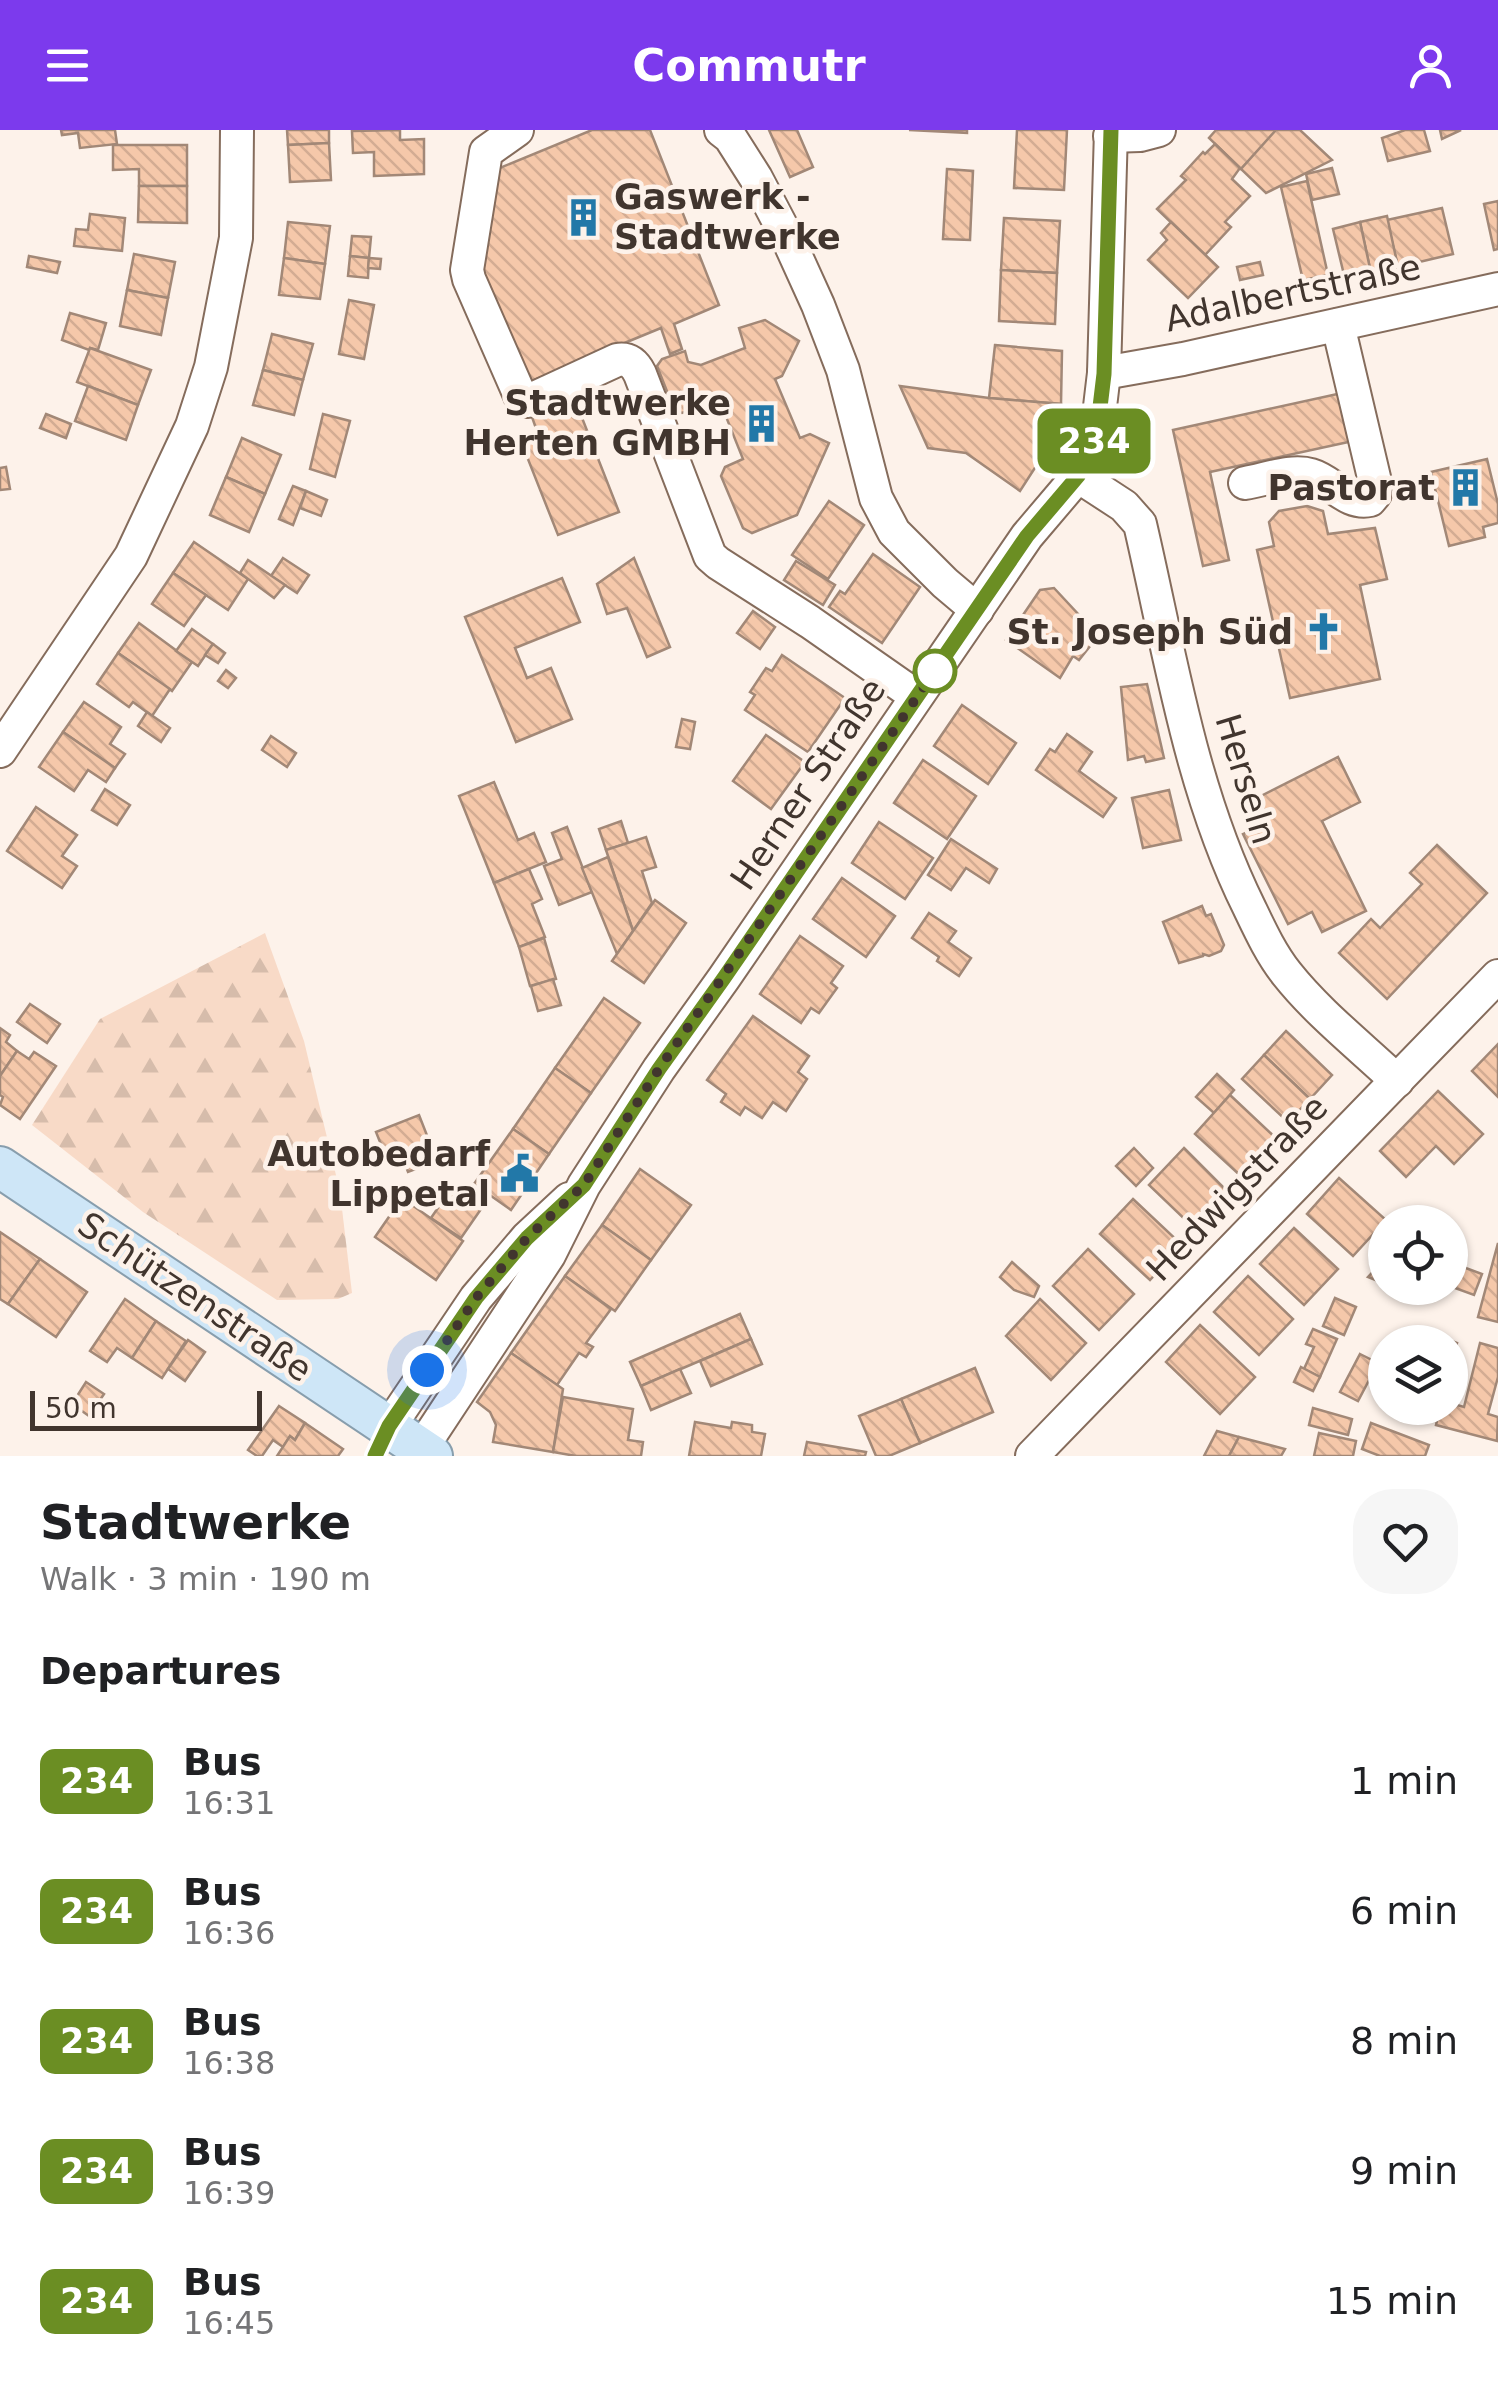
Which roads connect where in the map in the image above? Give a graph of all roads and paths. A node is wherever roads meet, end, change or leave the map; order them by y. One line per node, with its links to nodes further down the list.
1 (236, 130): 13 (street)
2 (516, 130): 12 (street)
3 (722, 130): 11 (street)
4 (1160, 130): 5 (street)
5 (1110, 133): 8 (street, Herner Straße)
6 (1498, 289): 7 (street, Adalbertstraße)
7 (1338, 325): 8 (street, Adalbertstraße); 10 (street)
8 (1104, 374): 9 (street, Herner Straße)
9 (1078, 476): 11 (street, Herner Straße); 15 (street, Herseln)
10 (1245, 484)
11 (977, 610): 12 (street, Herner Straße)
12 (916, 696): 17 (street, Herner Straße)
13 (0, 751)
14 (1498, 976): 15 (street, Hedwigstraße)
15 (1396, 1081): 18 (street, Hedwigstraße)
16 (0, 1167): 17 (main road, Schützenstraße)
17 (407, 1449)
18 (1032, 1456)

